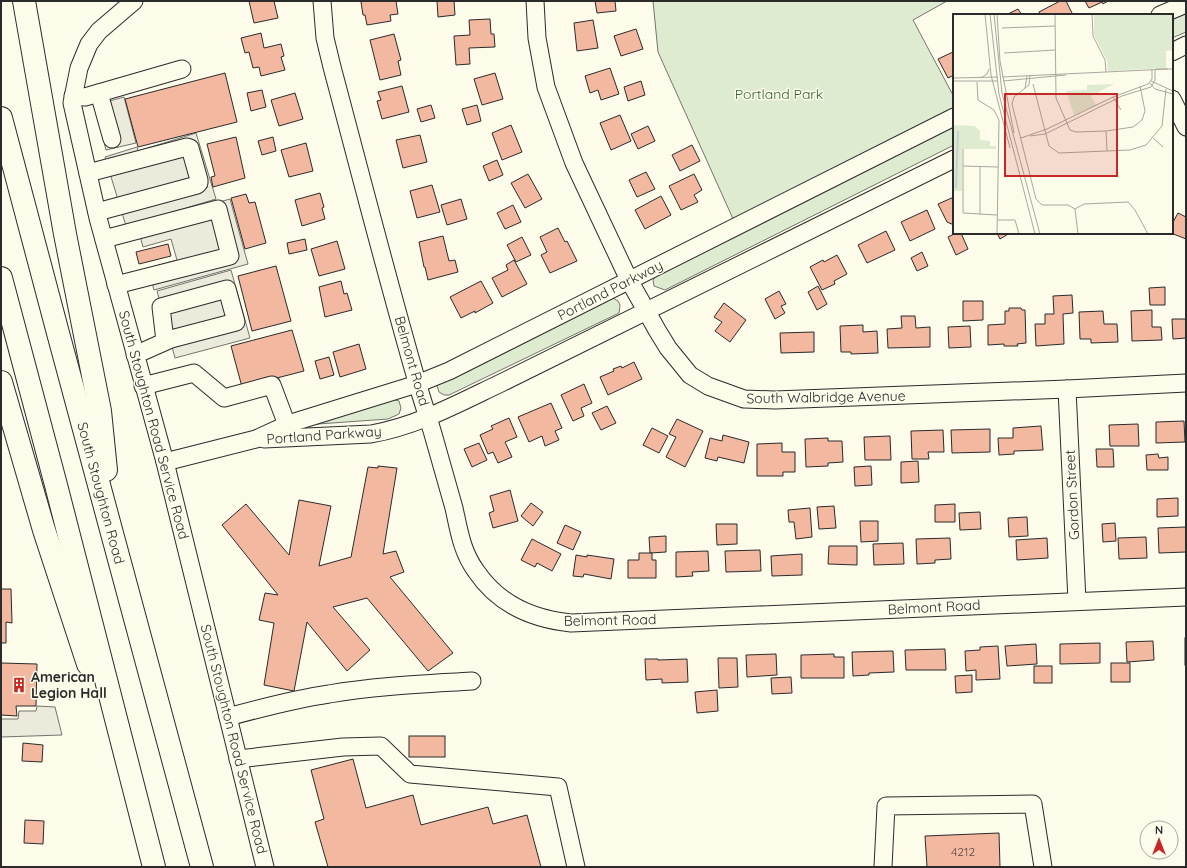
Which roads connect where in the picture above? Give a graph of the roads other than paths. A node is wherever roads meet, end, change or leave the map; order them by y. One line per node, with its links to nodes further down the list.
1 (24, 1): 36 (main road)
2 (134, 1): 11 (street, South Stoughton Road Service Road)
3 (322, 1): 29 (street, Belmont Road)
4 (535, 1): 22 (street, South Walbridge Avenue)
5 (1186, 4): 6 (street)
6 (1162, 14)
7 (1186, 46): 8 (street)
8 (1173, 52)
9 (182, 70): 10 (street)
10 (99, 93): 11 (street); 16 (street)
11 (73, 96): 18 (street, South Stoughton Road Service Road)
12 (1173, 101): 15 (street)
13 (1, 118): 36 (main road, South Stoughton Road)
14 (953, 118): 22 (street, Portland Parkway)
15 (1186, 127)
16 (112, 139)
17 (953, 159): 24 (street, Portland Parkway)
18 (88, 173): 19 (street, South Stoughton Road Service Road); 19 (street)
19 (97, 212): 20 (street, South Stoughton Road Service Road)
20 (104, 239): 23 (street, South Stoughton Road Service Road); 23 (street)
21 (1, 278): 42 (main road)
22 (630, 280): 24 (street, South Walbridge Avenue); 29 (street, Portland Parkway)
23 (116, 285): 26 (street, South Stoughton Road Service Road)
24 (646, 312): 31 (street, South Walbridge Avenue); 32 (street, Portland Parkway)
25 (165, 342): 26 (street)
26 (135, 355): 30 (street, South Stoughton Road Service Road)
27 (1, 382): 42 (main road)
28 (1186, 383): 31 (street, South Walbridge Avenue)
29 (417, 384): 32 (street, Belmont Road); 33 (street, Portland Parkway)
30 (143, 386): 33 (street); 35 (street, South Stoughton Road Service Road)
31 (1067, 389): 38 (street, Gordon Street)
32 (428, 417): 34 (street, Portland Parkway); 38 (street, Belmont Road)
33 (287, 425): 34 (street, Portland Parkway)
34 (256, 439): 35 (street, Portland Parkway)
35 (165, 462): 40 (street, South Stoughton Road Service Road)
36 (113, 535): 44 (main road, South Stoughton Road)
37 (1186, 597): 38 (street, Belmont Road)
38 (1077, 601)
39 (472, 681): 40 (street)
40 (228, 717): 41 (street, South Stoughton Road Service Road)
41 (238, 759): 45 (street, South Stoughton Road Service Road); 46 (street)
42 (148, 846): 43 (main road)
43 (154, 867)
44 (202, 867)
45 (265, 867)
46 (576, 867)
47 (882, 867): 48 (street)
48 (1043, 867)

